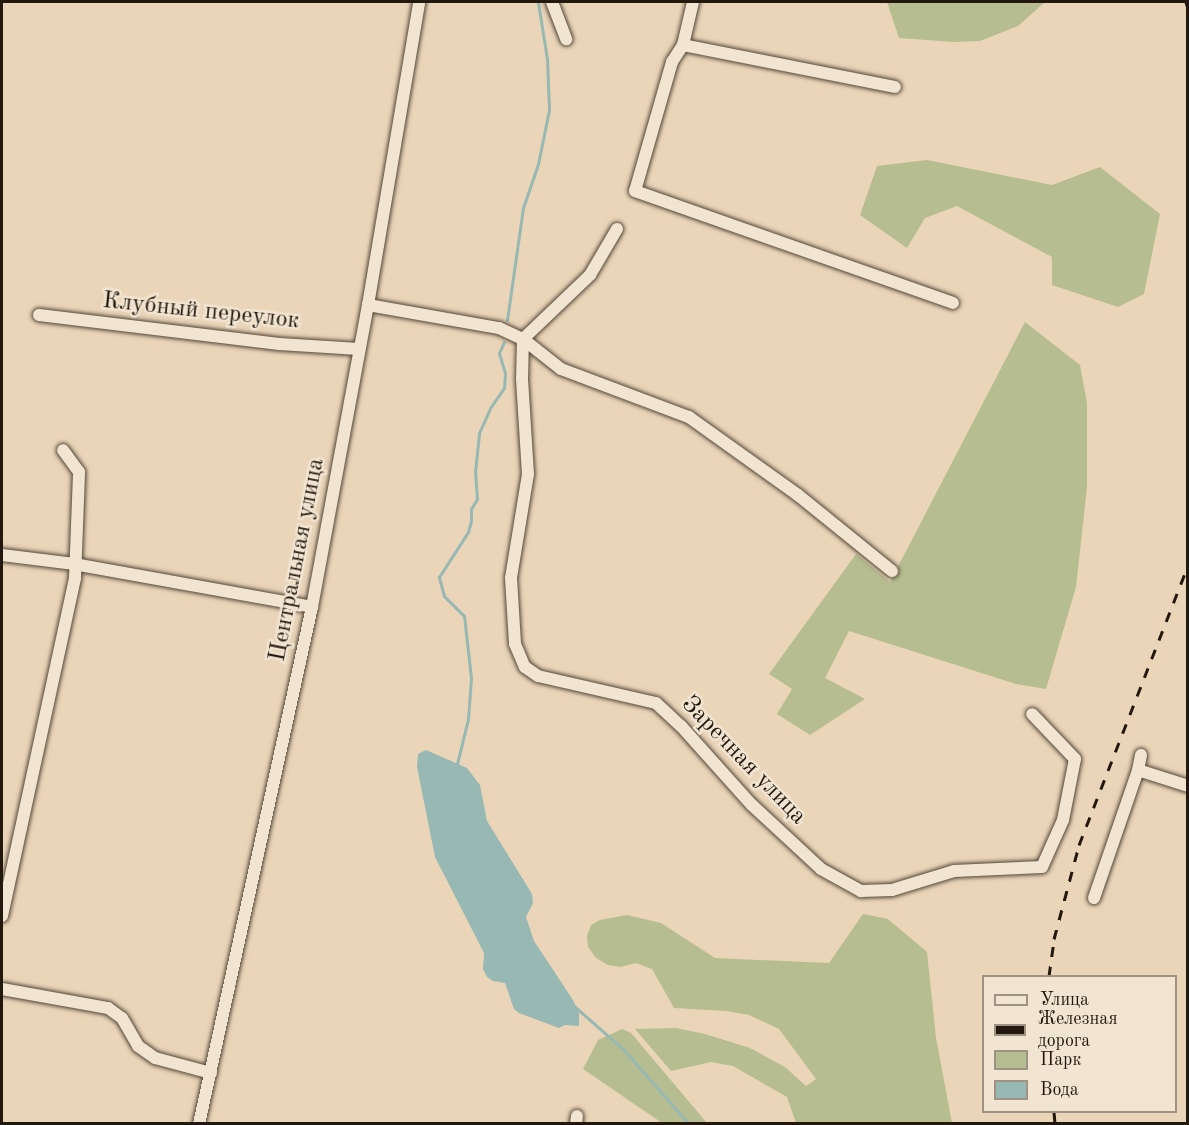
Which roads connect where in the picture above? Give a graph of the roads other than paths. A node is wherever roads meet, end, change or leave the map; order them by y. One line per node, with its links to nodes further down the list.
1 (419, 2): 9 (street, Центральная улица)
2 (552, 2): 4 (street)
3 (693, 2): 5 (street)
4 (566, 39)
5 (683, 45): 6 (street); 8 (street)
6 (895, 87)
7 (618, 229): 11 (street)
8 (953, 303)
9 (368, 304): 11 (street); 12 (street, Центральная улица)
10 (39, 315): 12 (street, Клубный переулок)
11 (523, 339): 16 (street); 18 (street, Заречная улица)
12 (359, 350): 17 (street, Центральная улица)
13 (63, 450): 15 (street)
14 (2, 555): 15 (street)
15 (74, 564): 17 (street); 23 (street)
16 (892, 571)
17 (312, 607): 25 (street, Центральная улица)
18 (1032, 714)
19 (1141, 755): 20 (street)
20 (1138, 770): 21 (street); 22 (street)
21 (1188, 786)
22 (1094, 898)
23 (2, 916)
24 (2, 989): 25 (street)
25 (211, 1073): 26 (street, Центральная улица)
26 (199, 1124)

